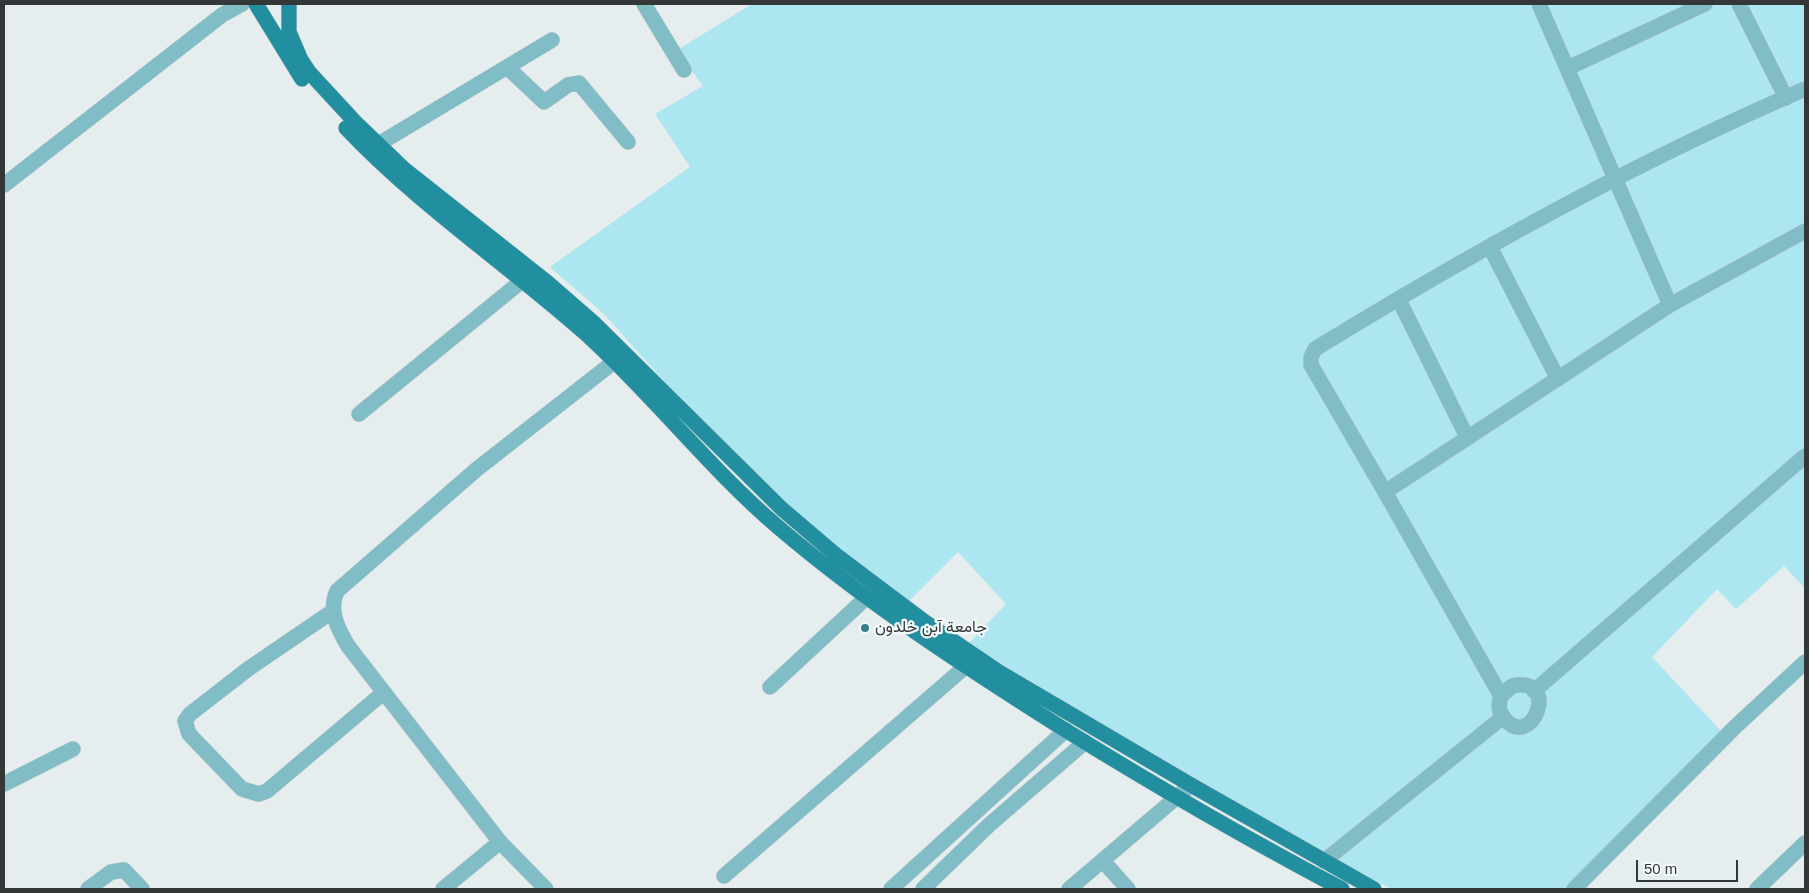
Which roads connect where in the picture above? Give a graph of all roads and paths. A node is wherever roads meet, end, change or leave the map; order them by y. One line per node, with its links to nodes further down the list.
1 (242, 4): 17 (street)
2 (256, 4): 20 (main road)
3 (289, 4): 15 (main road)
4 (644, 4): 11 (street)
5 (1539, 4): 10 (street)
6 (1705, 4): 10 (street)
7 (1739, 4): 13 (street)
8 (552, 40): 9 (street)
9 (507, 67): 14 (street); 15 (street)
10 (1568, 68): 16 (street)
11 (684, 70)
12 (1805, 89): 13 (street)
13 (1786, 98): 16 (street)
14 (628, 142)
15 (377, 145): 23 (main road)
16 (1615, 178): 19 (street); 22 (street)
17 (4, 185)
18 (1805, 231): 22 (street)
19 (1490, 247): 21 (street); 24 (street)
20 (523, 280): 23 (main road); 25 (street)
21 (1399, 300): 26 (street); 28 (street)
22 (1670, 305): 24 (street)
23 (619, 357): 29 (main road); 30 (street); 42 (main road)
24 (1558, 379): 26 (street)
25 (359, 414)
26 (1467, 437): 28 (street)
27 (1805, 456): 34 (street)
28 (1385, 492): 36 (street)
29 (867, 597): 32 (main road); 33 (street)
30 (333, 611): 35 (street); 35 (street)
31 (1805, 662): 59 (street)
32 (965, 667): 38 (main road); 48 (street)
33 (770, 687)
34 (1534, 691): 36 (street); 37 (street)
35 (383, 693): 44 (street)
36 (1501, 696): 37 (street)
37 (1503, 717): 47 (street)
38 (1066, 730): 39 (main road); 53 (street)
39 (1086, 742): 43 (main road); 54 (street)
40 (72, 750): 41 (street)
41 (4, 784)
42 (1191, 786): 43 (street); 47 (main road)
43 (1177, 797): 46 (street); 57 (main road)
44 (500, 842): 51 (street); 52 (street)
45 (1805, 843): 60 (street)
46 (1103, 861): 55 (street); 56 (street)
47 (1324, 861): 58 (main road)
48 (724, 876)
49 (88, 889): 50 (street)
50 (142, 889)
51 (443, 889)
52 (546, 889)
53 (891, 889)
54 (923, 889)
55 (1069, 889)
56 (1128, 889)
57 (1342, 889)
58 (1374, 889)
59 (1574, 889)
60 (1757, 889)

